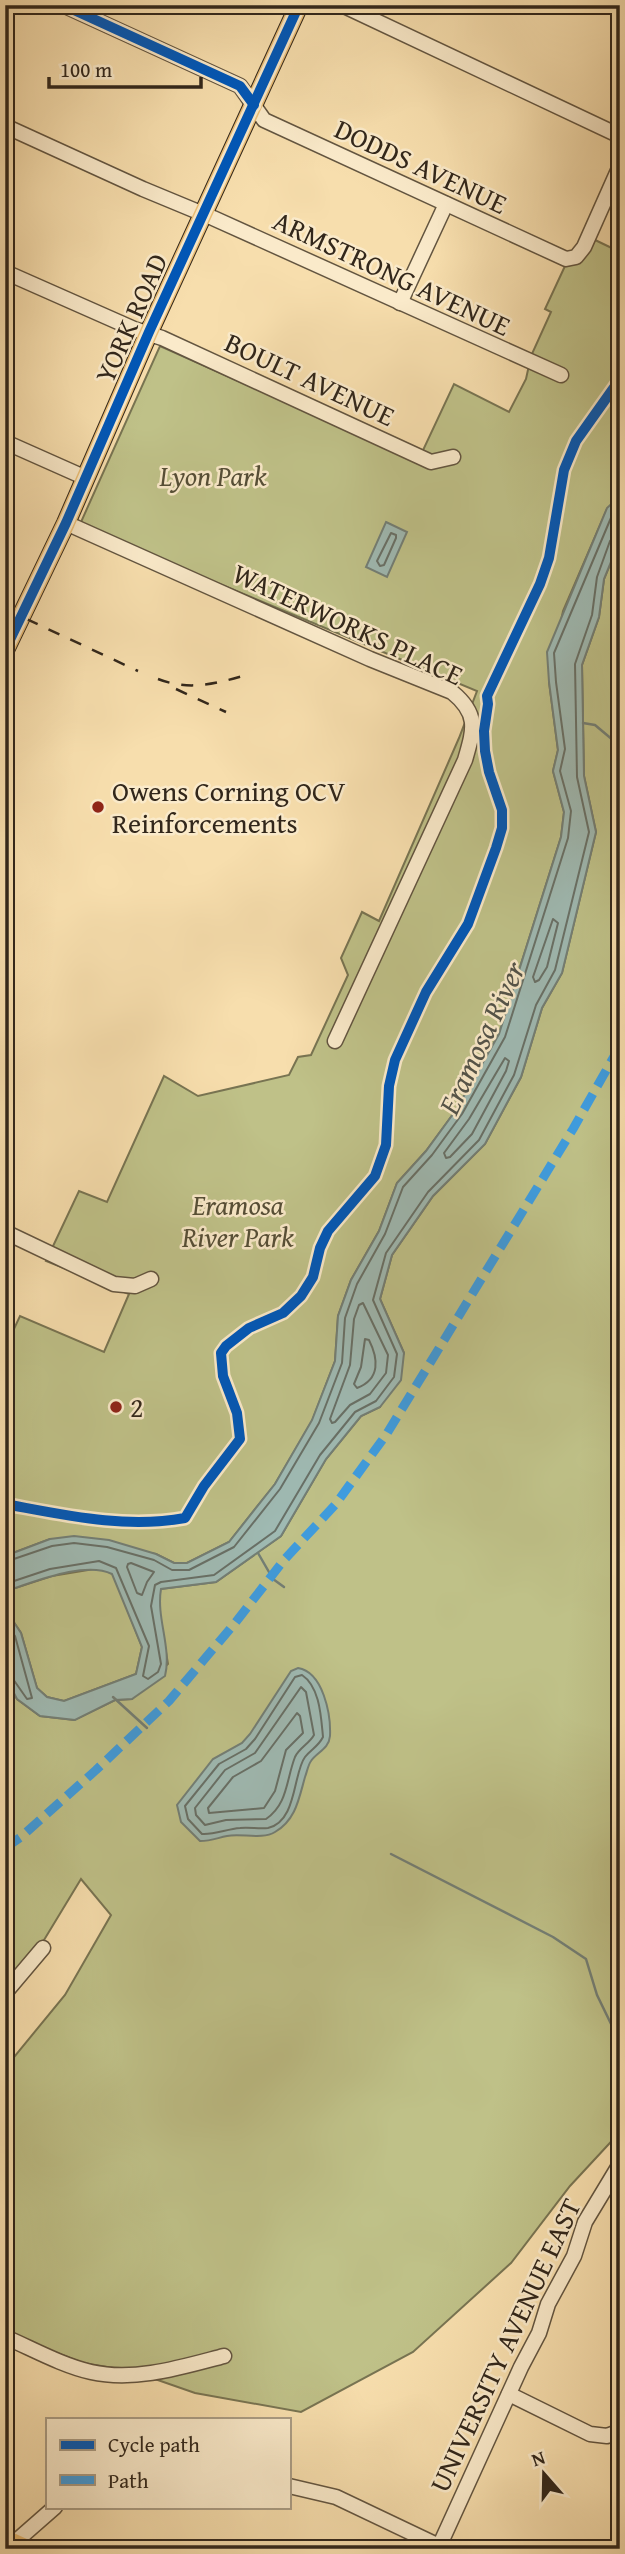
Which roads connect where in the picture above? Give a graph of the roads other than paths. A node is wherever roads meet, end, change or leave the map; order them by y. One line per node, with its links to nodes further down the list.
1 (63, 5): 4 (street, DODDS AVENUE)
2 (299, 5): 4 (main road, YORK ROAD)
3 (342, 5): 6 (street)
4 (254, 105): 8 (street, DODDS AVENUE); 9 (main road, YORK ROAD)
5 (5, 125): 9 (street, ARMSTRONG AVENUE)
6 (620, 136)
7 (620, 166): 8 (street, DODDS AVENUE)
8 (446, 204): 11 (street)
9 (203, 214): 11 (street, ARMSTRONG AVENUE); 12 (main road, YORK ROAD)
10 (5, 272): 12 (street, BOULT AVENUE)
11 (401, 303): 13 (street, ARMSTRONG AVENUE)
12 (149, 332): 15 (street, BOULT AVENUE); 16 (main road, YORK ROAD)
13 (561, 375)
14 (5, 442): 16 (street)
15 (453, 457)
16 (86, 478): 17 (main road, YORK ROAD)
17 (66, 523): 18 (main road, YORK ROAD); 19 (street, WATERWORKS PLACE)
18 (5, 650)
19 (335, 1041)
20 (5, 1232): 21 (street)
21 (151, 1279)
22 (43, 1948): 23 (street)
23 (5, 1993)
24 (620, 2164): 27 (street, UNIVERSITY AVENUE EAST)
25 (5, 2337): 26 (street)
26 (224, 2356)
27 (509, 2395): 28 (street); 32 (street, UNIVERSITY AVENUE EAST)
28 (620, 2431)
29 (290, 2486): 32 (street)
30 (54, 2508): 31 (street)
31 (15, 2544)
32 (438, 2547)

